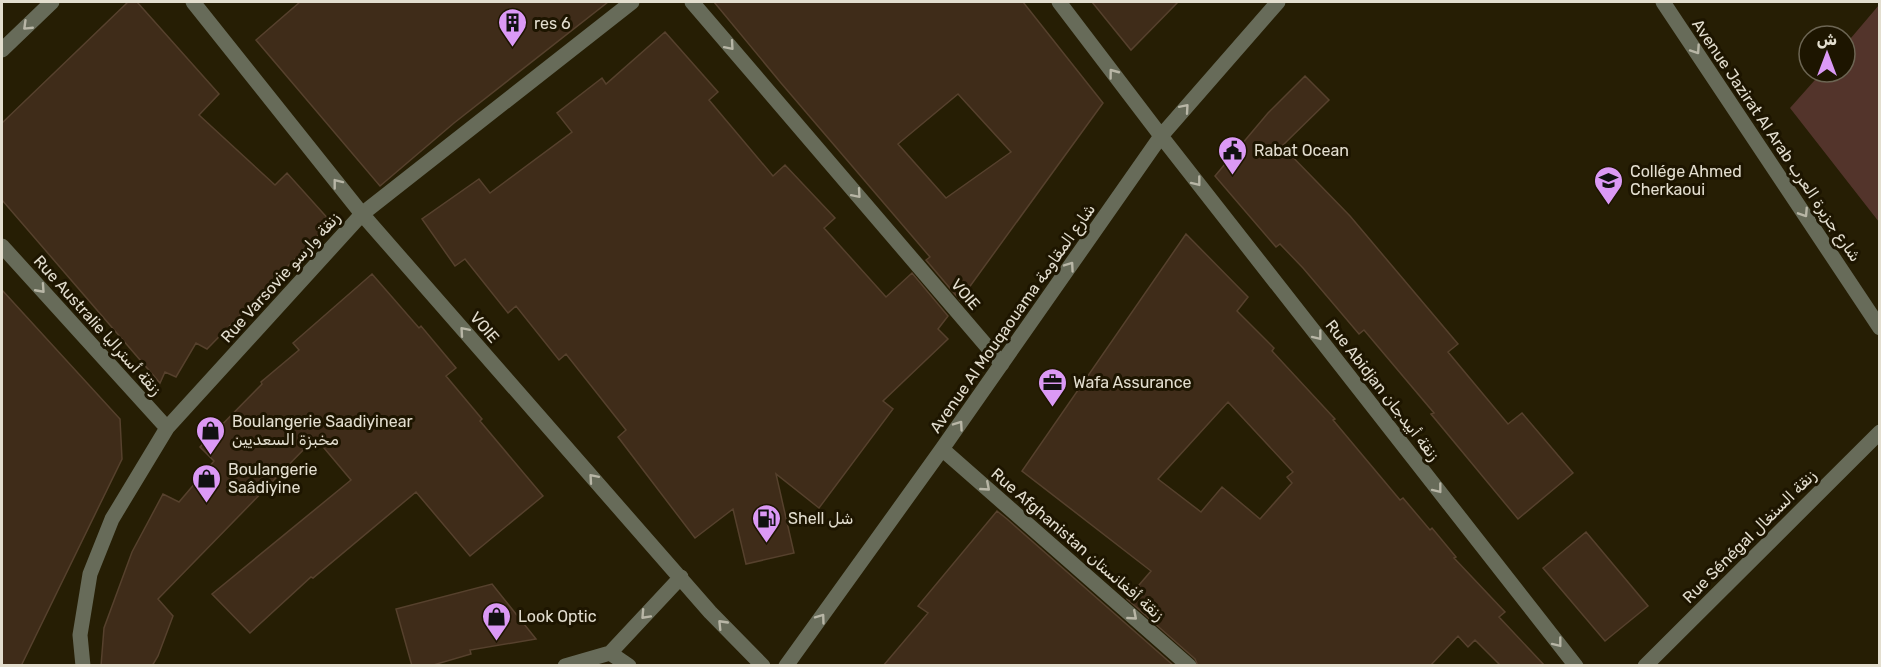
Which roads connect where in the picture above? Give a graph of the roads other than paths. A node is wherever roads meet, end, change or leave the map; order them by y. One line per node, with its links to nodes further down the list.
1 (52, 2): 8 (street, one-way to 8)
2 (193, 2): 10 (street, VOIE, one-way to 2)
3 (632, 2): 10 (street, Rue Varsovie زنقة وارسو)
4 (692, 2): 13 (street, VOIE, one-way to 13)
5 (1059, 2): 9 (street, one-way to 5)
6 (1278, 2): 9 (street, Avenue Al Mouqaouama شارع المقاومة, one-way to 6)
7 (1664, 2): 12 (street, Avenue Jazirat Al Arab شارع جزيرة العرب, one-way to 12)
8 (2, 50)
9 (1161, 136): 13 (street, Avenue Al Mouqaouama شارع المقاومة, one-way to 9); 25 (street, Rue Abidjan زنقة أبيدجان, one-way to 25)
10 (362, 214): 14 (street, Rue Varsovie زنقة وارسو); 17 (street, VOIE, one-way to 10)
11 (2, 246): 14 (street, Rue Australie زنقة أستراليا, one-way to 14)
12 (1880, 328)
13 (1002, 364): 16 (street, Avenue Al Mouqaouama شارع المقاومة, one-way to 13)
14 (167, 428): 19 (street, Rue Varsovie زنقة وارسو)
15 (1880, 432): 26 (street, Rue Sénégal زنقة السنغال)
16 (942, 449): 23 (street, Avenue Al Mouqaouama شارع المقاومة, one-way to 16); 24 (street, Rue Afghanistan زنقة أفغانستان, one-way to 24)
17 (681, 578): 18 (street, one-way to 18); 22 (street, VOIE, one-way to 17)
18 (610, 653): 20 (street); 21 (street)
19 (83, 666)
20 (565, 666)
21 (629, 666)
22 (763, 666)
23 (786, 666)
24 (1189, 666)
25 (1576, 666)
26 (1645, 666)

